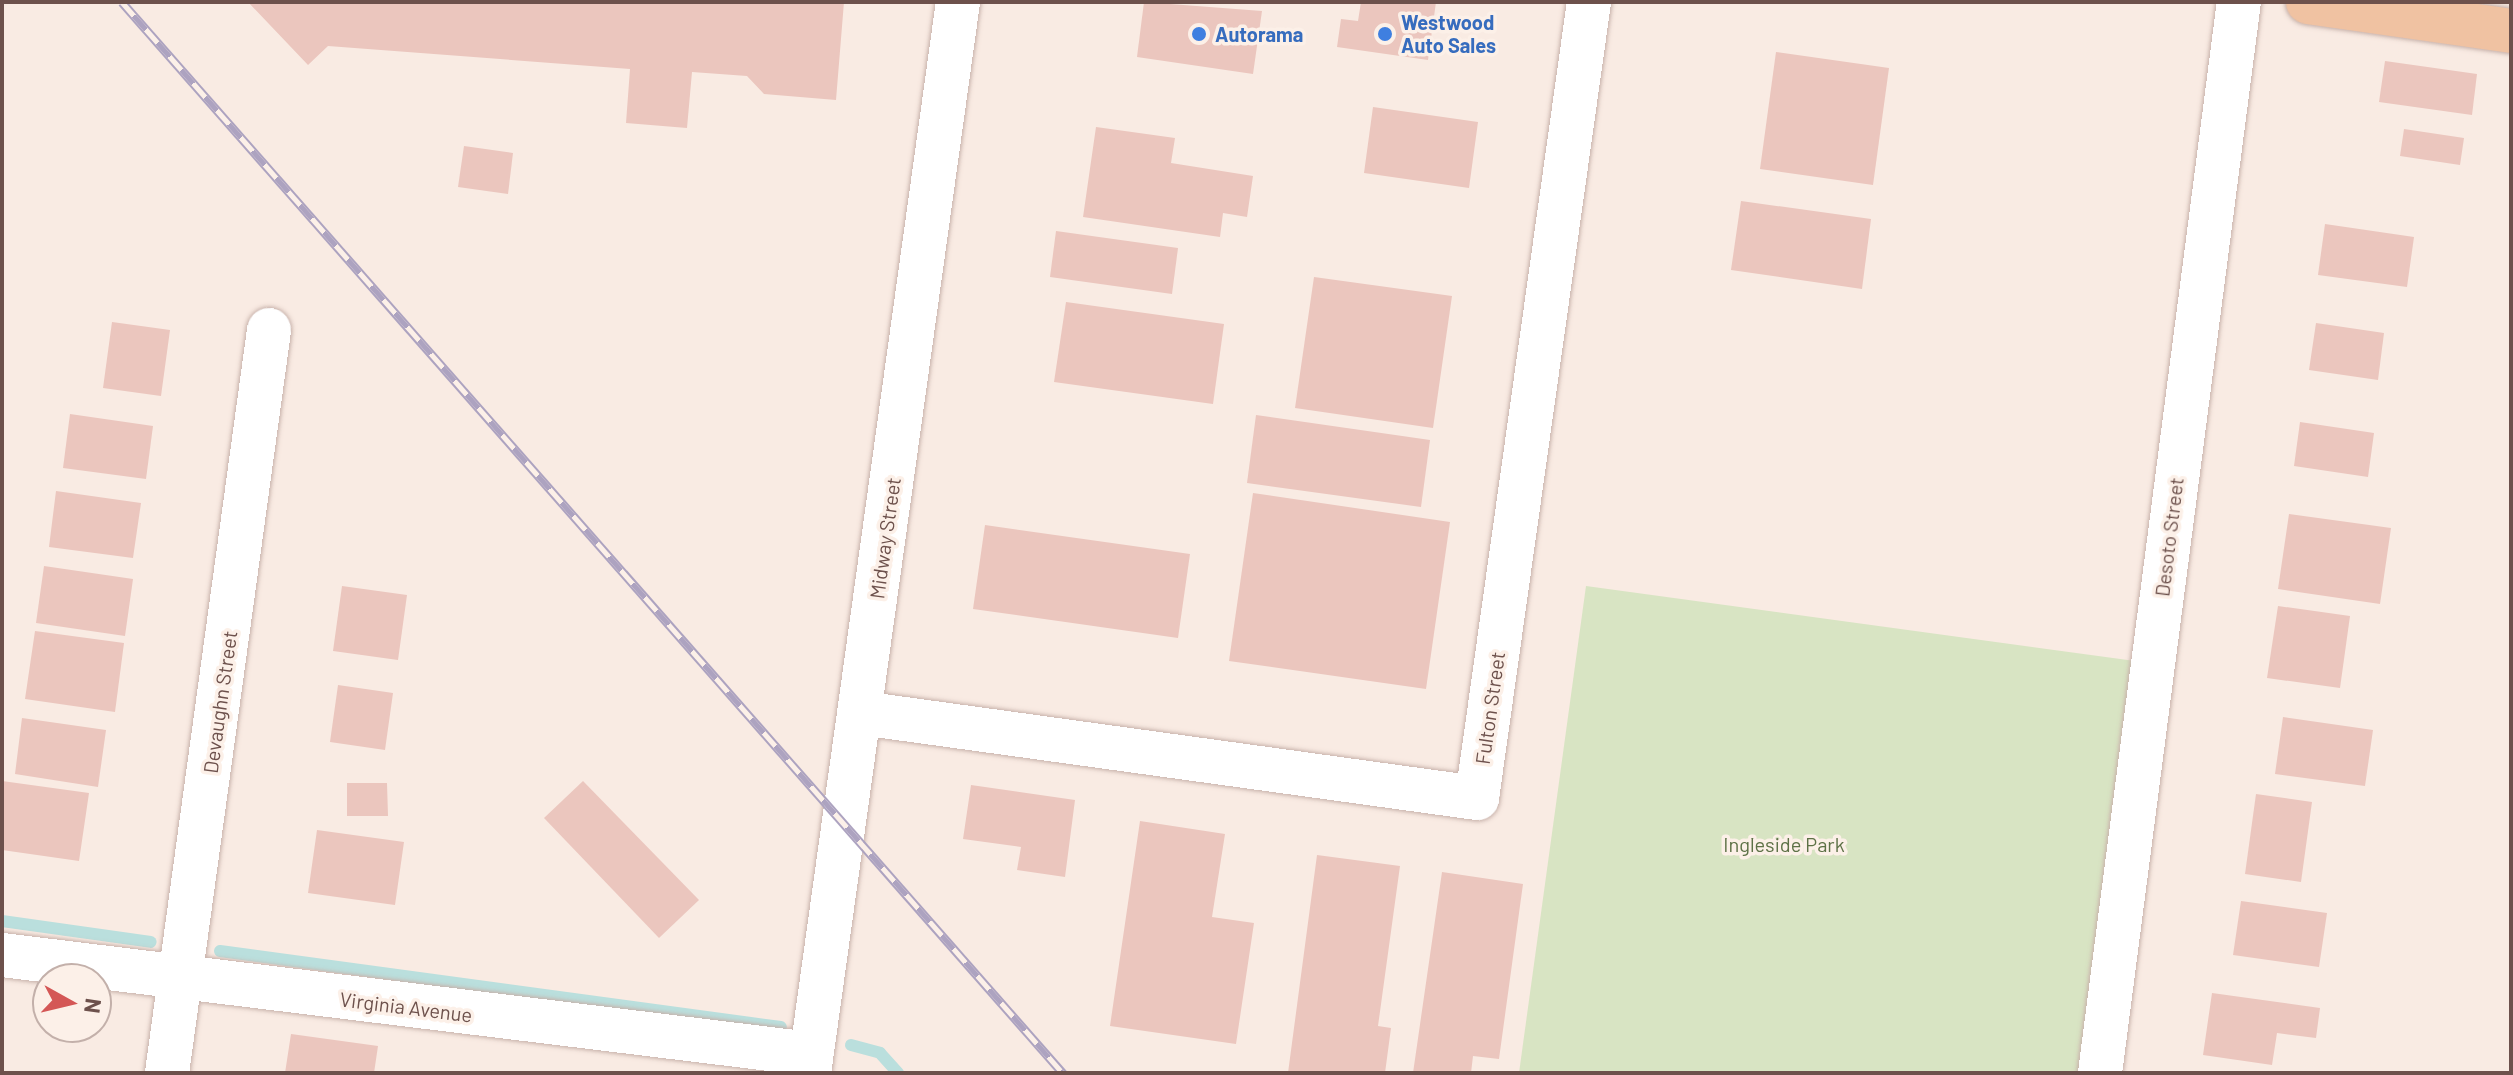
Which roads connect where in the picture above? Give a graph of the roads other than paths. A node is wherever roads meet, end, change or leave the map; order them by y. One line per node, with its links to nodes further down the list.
1 (958, 2): 7 (street, Midway Street)
2 (1589, 2): 7 (street, Fulton Street)
3 (2239, 2): 12 (street, Desoto Street)
4 (2308, 2): 5 (main road)
5 (2511, 31)
6 (269, 330): 9 (street, Devaughn Street)
7 (861, 713): 10 (street, Midway Street)
8 (2, 955): 9 (street, Virginia Avenue)
9 (180, 978): 10 (street, Virginia Avenue); 11 (street, Devaughn Street)
10 (810, 1064)
11 (167, 1073)
12 (2100, 1073)

